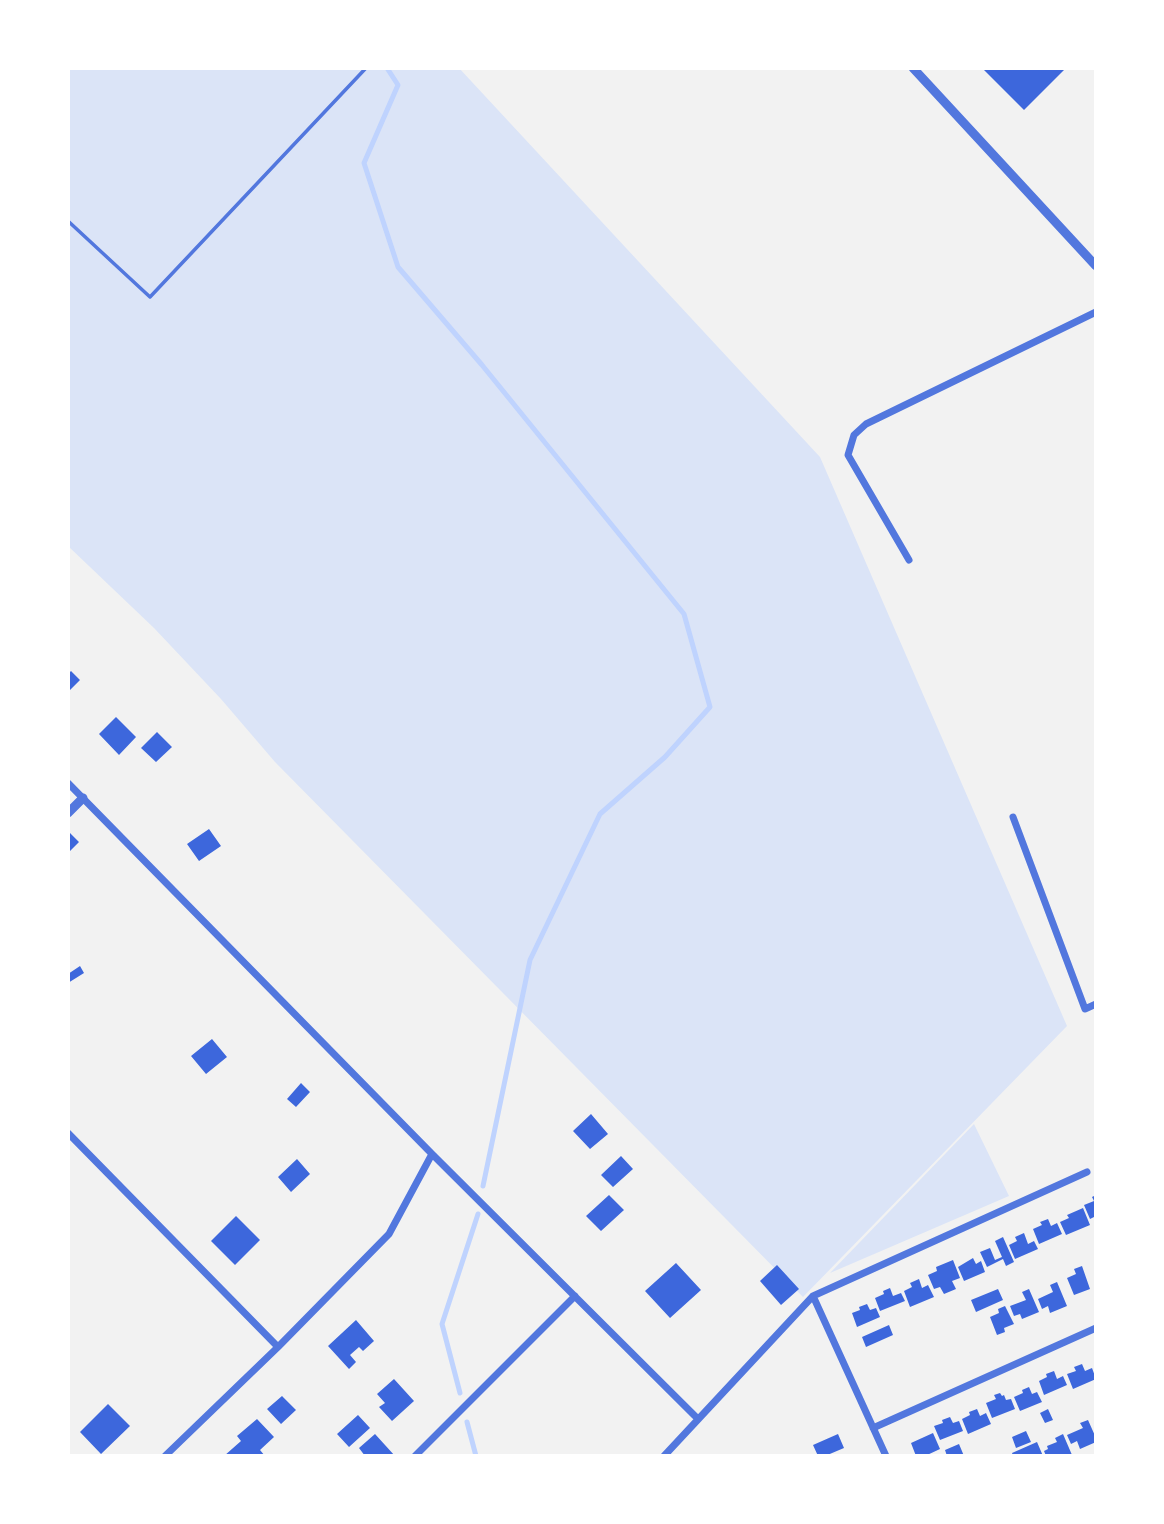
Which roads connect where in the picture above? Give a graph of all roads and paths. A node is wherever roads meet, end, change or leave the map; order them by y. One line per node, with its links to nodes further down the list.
1 (366, 68): 3 (lane)
2 (918, 70): 4 (street)
3 (68, 221)
4 (1096, 266)
5 (1096, 312): 6 (street)
6 (909, 560)
7 (68, 783): 8 (street)
8 (83, 798): 9 (street); 13 (street)
9 (68, 813)
10 (1013, 817): 11 (street)
11 (1096, 1004)
12 (68, 1133): 18 (street)
13 (432, 1154): 15 (street); 18 (street)
14 (1087, 1172): 16 (street)
15 (575, 1296): 19 (street); 23 (street)
16 (813, 1296): 19 (street); 20 (street)
17 (1096, 1328): 20 (street)
18 (278, 1346): 22 (street)
19 (698, 1419): 21 (street)
20 (873, 1428): 26 (street)
21 (673, 1447): 24 (street); 25 (street)
22 (165, 1456)
23 (415, 1456)
24 (663, 1456)
25 (677, 1456)
26 (886, 1456)

